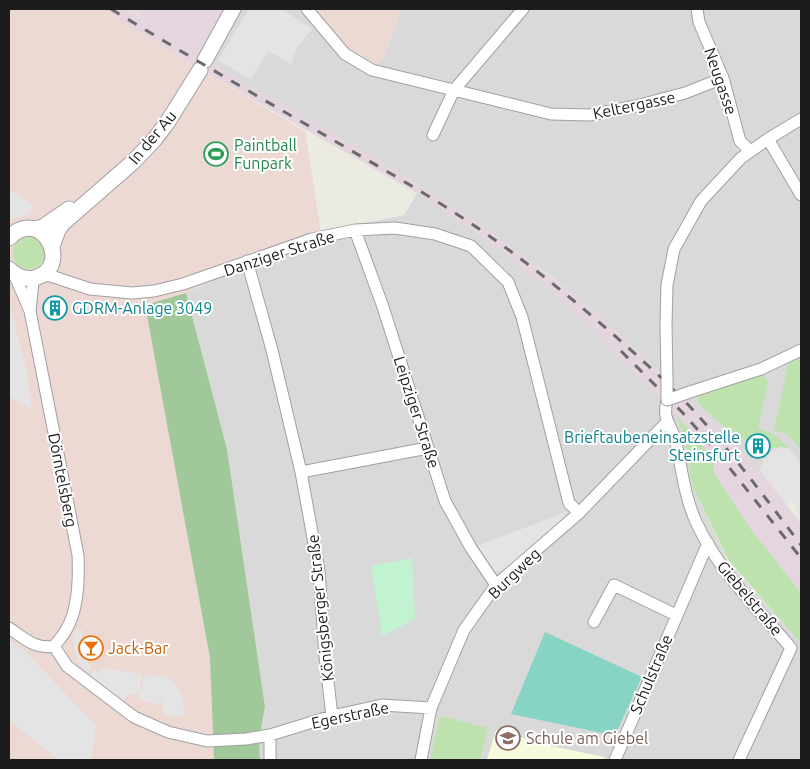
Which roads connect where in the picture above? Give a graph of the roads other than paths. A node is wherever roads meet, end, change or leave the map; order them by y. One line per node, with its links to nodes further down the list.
1 (233, 9): 12 (street, In der Au)
2 (307, 9): 6 (street, Keltergasse)
3 (523, 9): 6 (street)
4 (697, 9): 5 (street, Neugasse)
5 (723, 78): 6 (street, Keltergasse); 10 (street, Neugasse)
6 (454, 90): 8 (street)
7 (801, 119): 9 (street)
8 (433, 135)
9 (768, 139): 10 (street); 11 (street)
10 (750, 151): 23 (street, bridge)
11 (801, 194)
12 (94, 195): 13 (street, In der Au); 16 (street, In der Au)
13 (34, 229): 15 (street, In der Au); 16 (street)
14 (355, 230): 17 (street, Danziger Straße); 25 (street, Leipziger Straße); 27 (street, Danziger Straße)
15 (9, 238)
16 (52, 250): 19 (street, In der Au); 20 (street)
17 (247, 262): 20 (street, Danziger Straße); 26 (street, Königsberger Straße)
18 (12, 272): 19 (street); 21 (street, Dörntelsberg)
19 (38, 276): 20 (street, Danziger Straße); 21 (street, Dörntelsberg)
20 (64, 281)
21 (30, 311): 33 (street, Dörntelsberg)
22 (801, 350): 23 (street, bridge)
23 (667, 400): 24 (street)
24 (666, 417): 27 (street, Burgweg); 28 (street)
25 (428, 448): 26 (street); 29 (street, Leipziger Straße)
26 (301, 472): 35 (street, Königsberger Straße)
27 (579, 513): 29 (street, Burgweg)
28 (708, 543): 30 (street, Schulstraße); 40 (street, Giebelstraße)
29 (496, 586): 34 (street, Burgweg)
30 (676, 616): 31 (street, Schulstraße); 39 (street, Schulstraße)
31 (594, 622)
32 (9, 628): 33 (street)
33 (54, 646): 36 (street, Egerstraße)
34 (431, 708): 35 (street, Egerstraße); 38 (street, Burgweg)
35 (332, 716): 36 (street, Egerstraße)
36 (270, 735): 37 (street)
37 (270, 760)
38 (422, 760)
39 (615, 760)
40 (739, 760)

